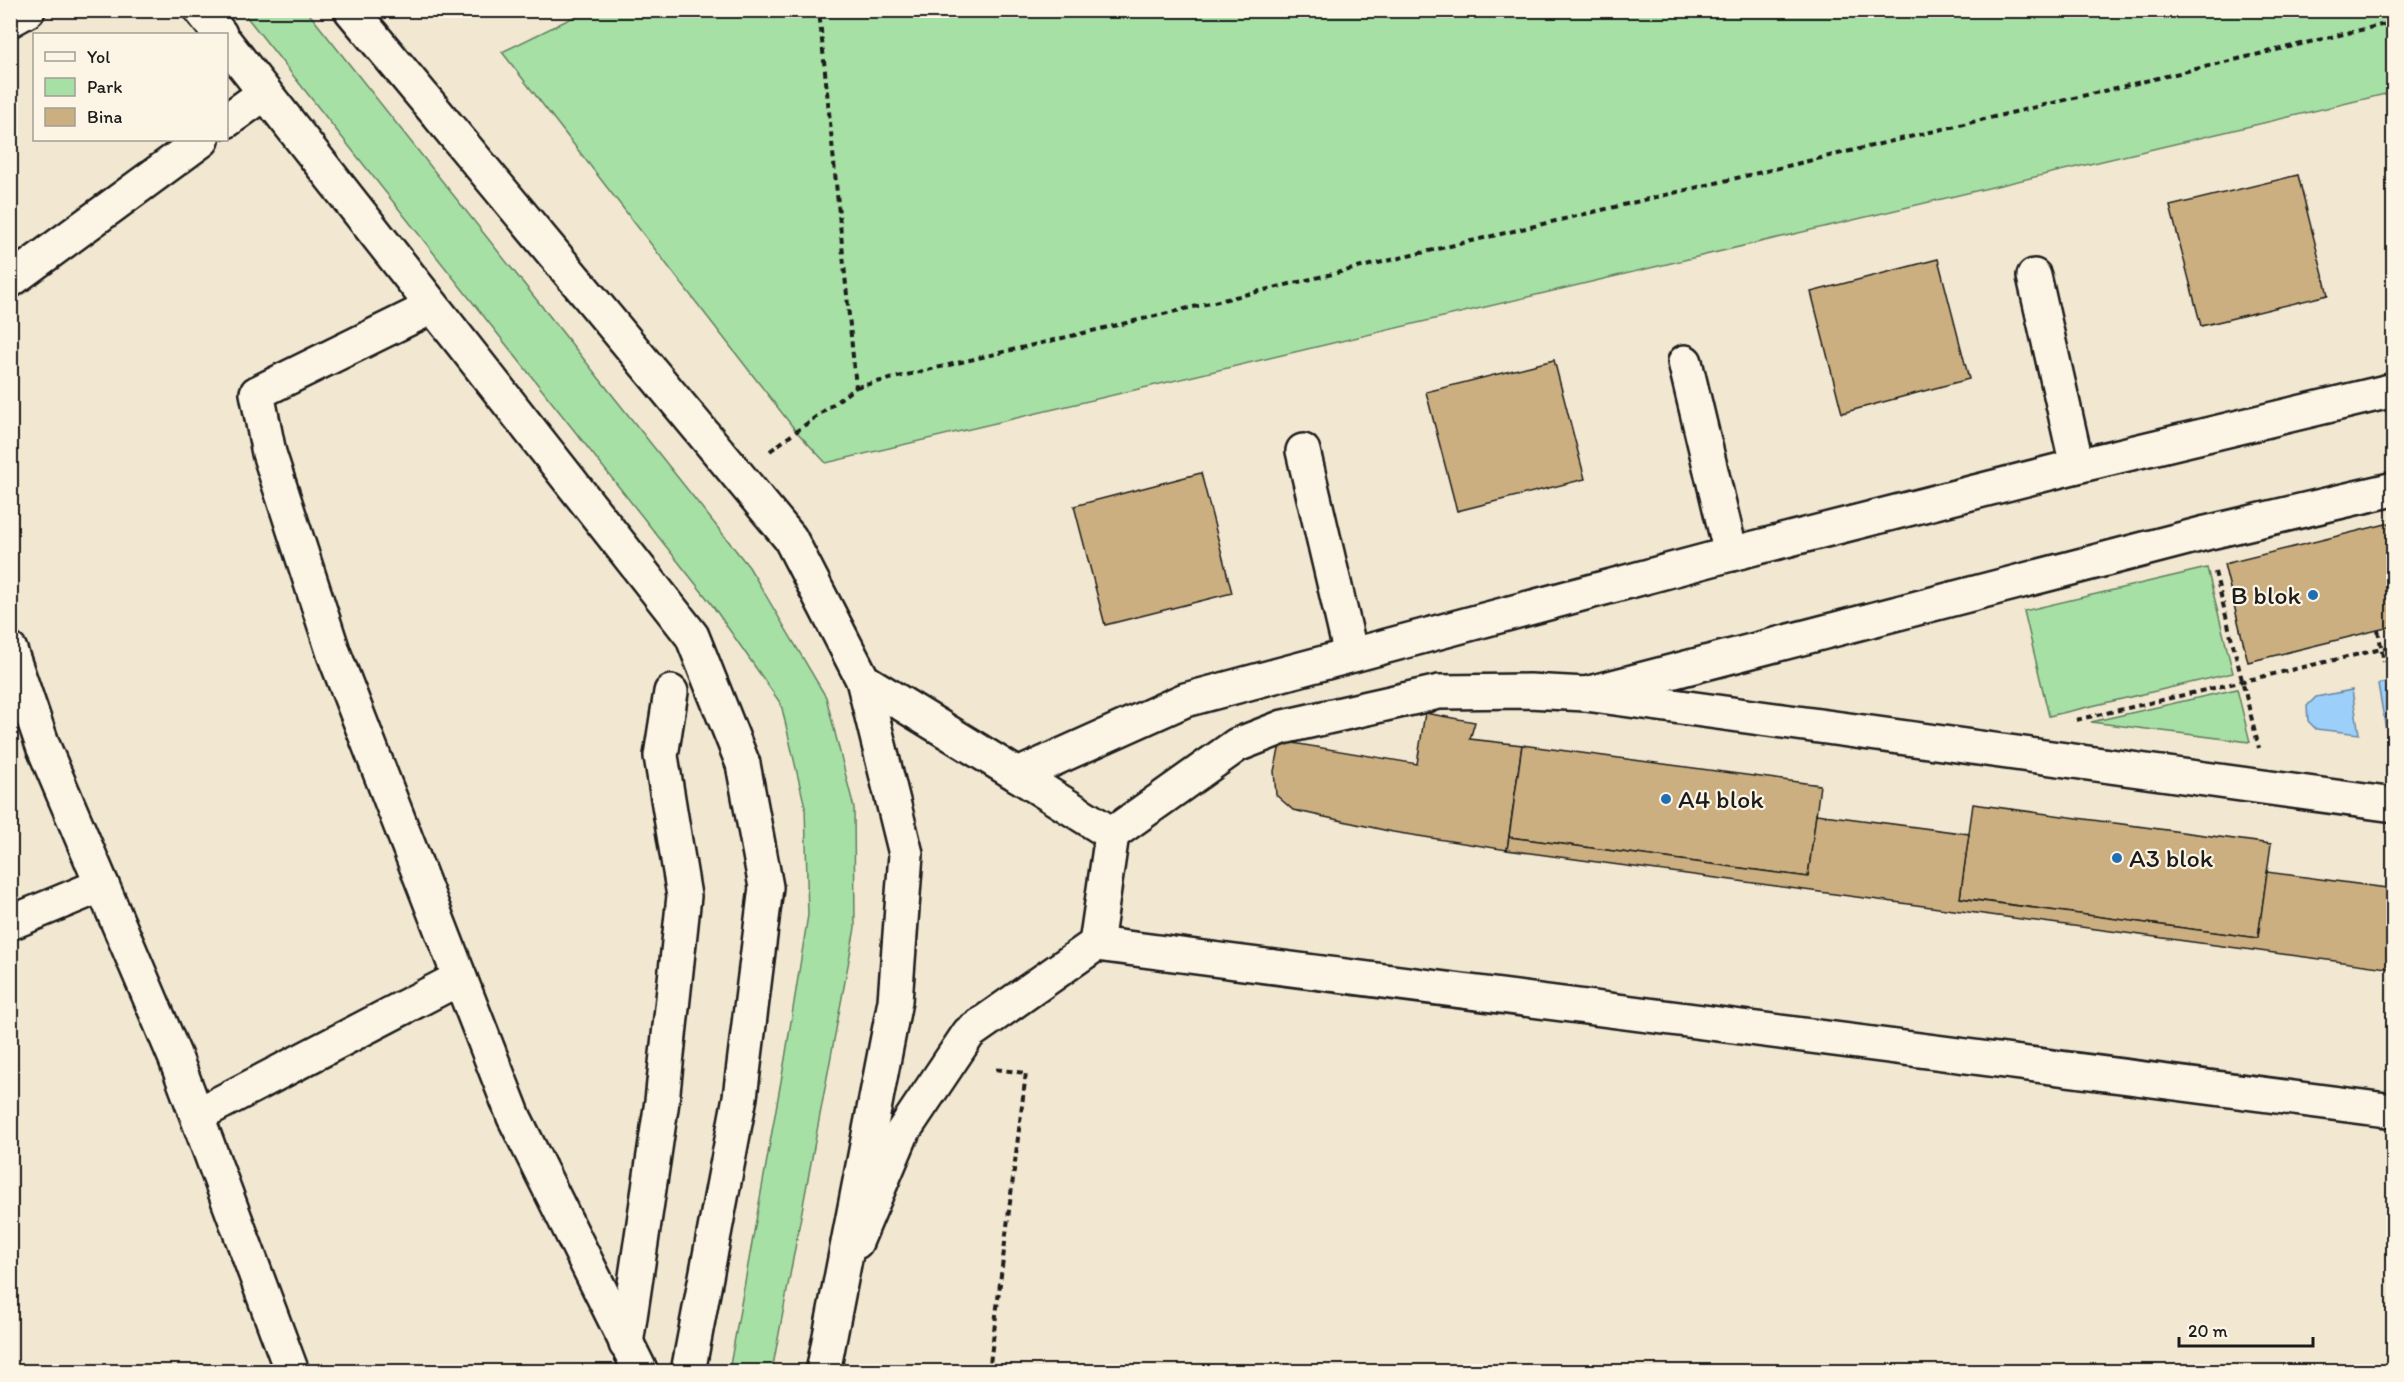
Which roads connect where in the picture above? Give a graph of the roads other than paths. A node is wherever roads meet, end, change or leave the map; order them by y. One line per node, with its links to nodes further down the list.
1 (27, 10): 4 (street)
2 (201, 10): 5 (street)
3 (351, 10): 21 (street)
4 (10, 20)
5 (219, 33)
6 (228, 46): 7 (street)
7 (265, 93): 8 (street); 12 (street)
8 (228, 121)
9 (201, 141): 11 (street)
10 (2034, 276): 16 (street)
11 (10, 280)
12 (432, 307): 30 (street); 37 (street)
13 (1685, 362): 18 (street)
14 (2394, 390): 16 (street)
15 (1304, 451): 20 (street)
16 (2077, 466): 18 (street)
17 (2394, 489): 23 (street)
18 (1731, 554): 20 (street)
19 (10, 650): 27 (street)
20 (1351, 655): 24 (street)
21 (863, 680): 24 (street); 33 (street)
22 (671, 692): 34 (street)
23 (1586, 694): 25 (street); 26 (street)
24 (1017, 775): 26 (street)
25 (2394, 805)
26 (1112, 834): 29 (street)
27 (102, 885): 28 (street); 32 (street)
28 (10, 923)
29 (1096, 944): 31 (street); 33 (street)
30 (460, 978): 32 (street); 34 (street)
31 (2394, 1111)
32 (197, 1115): 35 (street)
33 (839, 1282): 38 (street)
34 (624, 1356): 36 (street)
35 (292, 1371)
36 (641, 1371)
37 (688, 1371)
38 (823, 1371)

